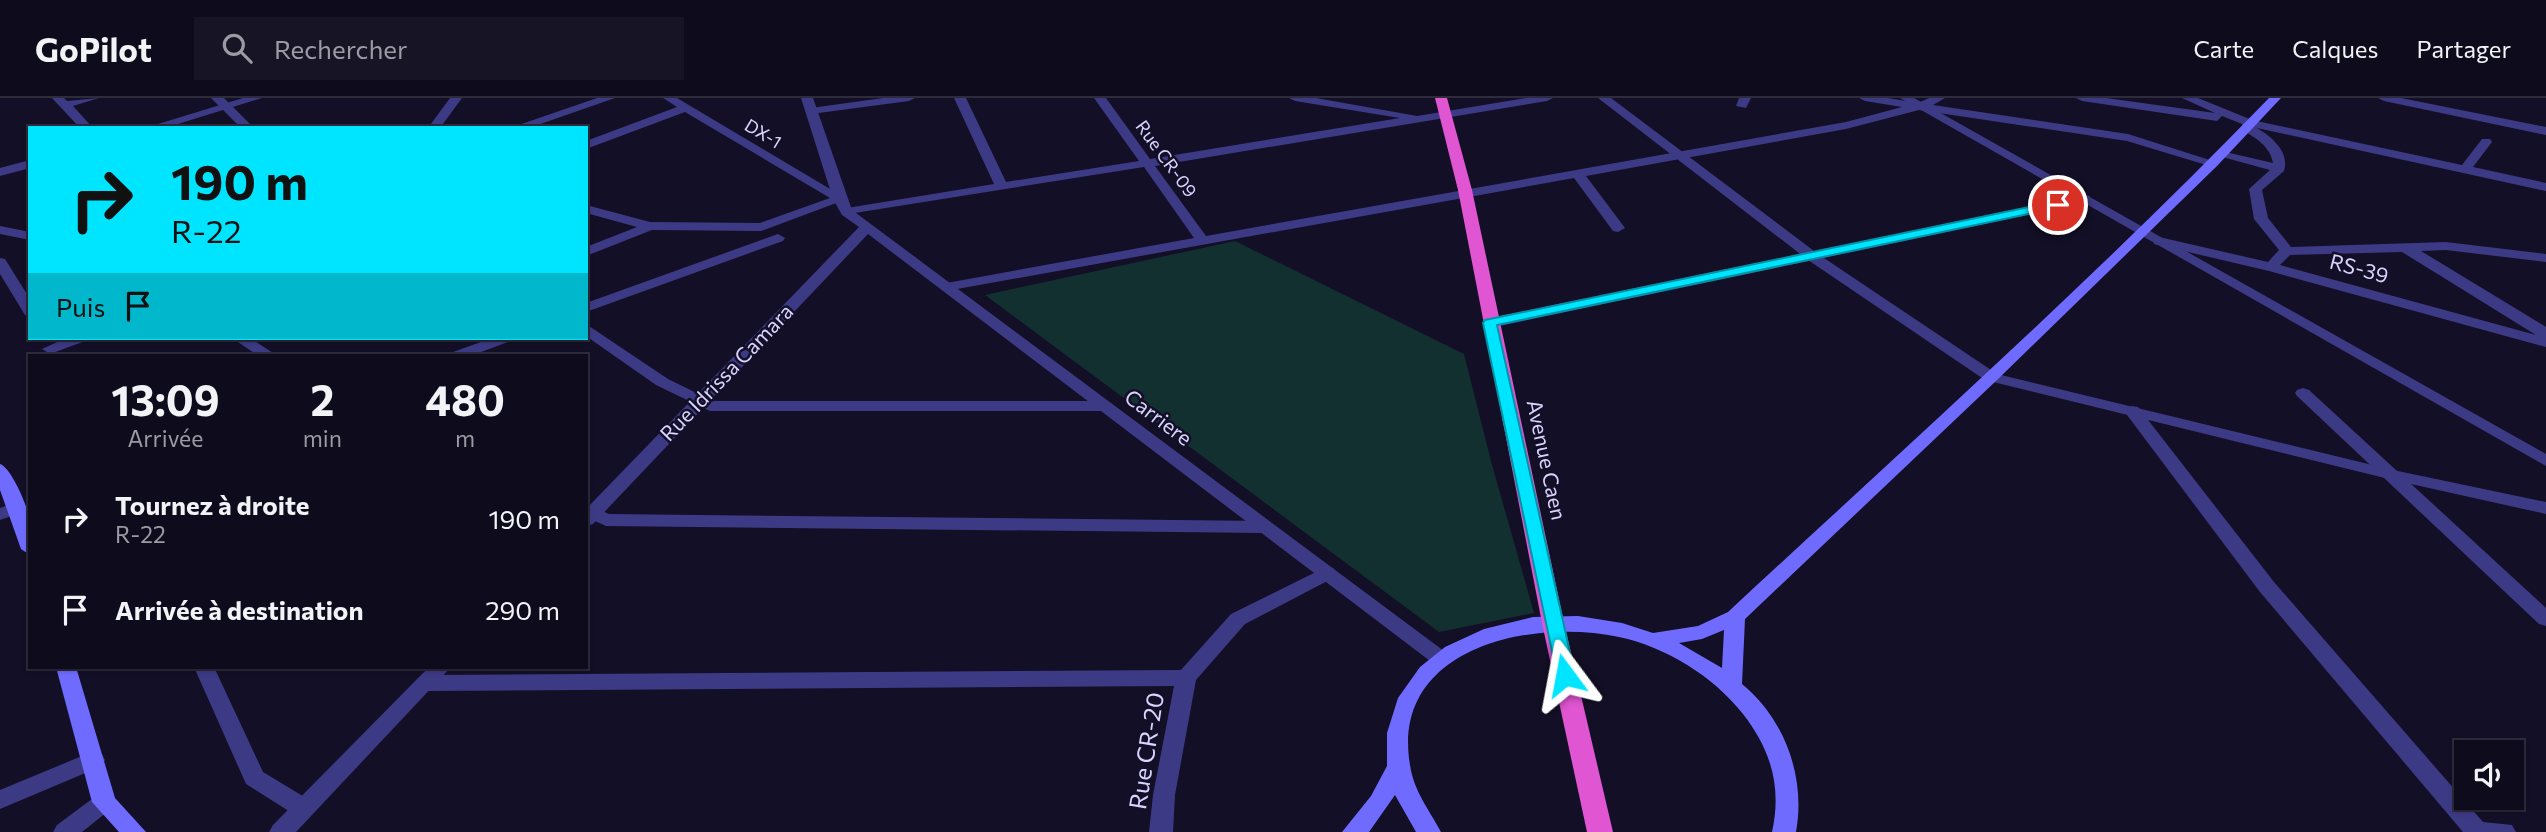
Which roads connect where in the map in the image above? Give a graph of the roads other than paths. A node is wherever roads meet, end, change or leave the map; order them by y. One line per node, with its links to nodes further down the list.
1 (93, 98): 22 (street)
2 (256, 98): 23 (street)
3 (456, 98): 34 (street)
4 (558, 98): 26 (street)
5 (609, 98): 26 (street)
6 (669, 98): 27 (street, DX-1)
7 (807, 98): 28 (street)
8 (909, 98): 28 (street)
9 (960, 98): 47 (street)
10 (1100, 98): 42 (street, Rue CR-09)
11 (1295, 98): 29 (street)
12 (1547, 98): 25 (street)
13 (1604, 98): 39 (street)
14 (1865, 98): 24 (street)
15 (1906, 98): 24 (street)
16 (1939, 98): 24 (street)
17 (2082, 98): 21 (street)
18 (2188, 98): 30 (street)
19 (2274, 98): 30 (main road)
20 (2384, 98): 36 (street)
21 (2105, 100): 30 (street)
22 (61, 102): 31 (street)
23 (221, 102): 32 (street); 33 (street)
24 (1920, 106): 39 (street); 40 (street); 50 (street)
25 (1443, 107): 29 (street); 49 (highway, Avenue Caen)
26 (577, 108): 35 (street)
27 (686, 108): 38 (street); 51 (street, DX-1)
28 (811, 111): 51 (street)
29 (1426, 120): 42 (street)
30 (2246, 124): 40 (main road); 43 (street); 44 (street)
31 (85, 126)
32 (156, 126)
33 (246, 126)
34 (435, 126)
35 (522, 126)
36 (2546, 131)
37 (2486, 142): 44 (street)
38 (588, 144)
39 (1682, 155): 46 (street); 65 (street)
40 (2217, 159): 43 (street); 58 (main road)
41 (28, 164): 45 (street)
42 (1148, 164): 47 (street); 60 (street, Rue CR-09)
43 (2280, 168): 64 (street)
44 (2465, 169): 48 (street)
45 (0, 172)
46 (1577, 173): 49 (street); 56 (street)
47 (1001, 186): 51 (street)
48 (2546, 187)
49 (1465, 194): 60 (street); 72 (highway, Avenue Caen)
50 (2085, 199): 58 (street); 65 (street)
51 (844, 206): 54 (street); 55 (street, Carriere)
52 (588, 210): 53 (street)
53 (650, 226): 54 (street); 63 (street)
54 (761, 227): 70 (street)
55 (867, 227): 69 (street, Carriere); 84 (street, Rue Idrissa Camara)
56 (1618, 229)
57 (0, 230): 59 (street)
58 (2142, 231): 61 (street); 82 (main road)
59 (28, 236)
60 (1203, 241): 69 (street)
61 (2159, 241): 68 (street, RS-39); 87 (street)
62 (2403, 246): 64 (street); 66 (street); 74 (street)
63 (588, 251)
64 (2287, 251): 68 (street)
65 (1813, 257): 72 (street); 82 (street)
66 (2546, 258)
67 (0, 262): 71 (street)
68 (2272, 267): 78 (street, RS-39)
69 (946, 287): 85 (street, Carriere)
70 (588, 307)
71 (28, 309)
72 (1490, 323): 98 (highway, Avenue Caen)
73 (588, 330): 84 (street)
74 (2546, 334)
75 (73, 340): 79 (street)
76 (243, 340): 80 (street)
77 (481, 342): 81 (street)
78 (2546, 342)
79 (49, 347)
80 (266, 354)
81 (461, 354)
82 (1991, 377): 86 (street); 96 (main road)
83 (2303, 393): 89 (street)
84 (700, 401): 85 (street); 92 (street, Rue Idrissa Camara)
85 (1105, 407): 93 (street, Carriere)
86 (2132, 411): 89 (street); 120 (street)
87 (2545, 460)
88 (0, 469): 91 (main road)
89 (2393, 475): 90 (street); 97 (street)
90 (2546, 508)
91 (9, 511): 94 (main road)
92 (588, 514): 93 (street)
93 (1265, 527): 95 (street, Carriere)
94 (28, 545)
95 (1326, 573): 100 (street, Carriere); 104 (street)
96 (1735, 617): 99 (main road); 106 (main road)
97 (2546, 619)
98 (1553, 623): 99 (main road); 100 (main road); 118 (highway, Avenue Caen)
99 (1652, 640): 106 (main road)
100 (1441, 659): 108 (main road)
101 (67, 669): 107 (main road)
102 (205, 669): 111 (street)
103 (439, 669): 105 (street)
104 (1186, 677): 105 (street); 115 (street, Rue CR-20)
105 (425, 683): 111 (street)
106 (1731, 686): 119 (main road)
107 (94, 760): 109 (street); 110 (main road)
108 (1398, 767): 116 (main road); 117 (main road)
109 (0, 800)
110 (104, 802): 112 (street); 113 (main road)
111 (303, 808): 114 (street)
112 (65, 832)
113 (134, 832)
114 (281, 832)
115 (1161, 832)
116 (1354, 832)
117 (1429, 832)
118 (1600, 832)
119 (1784, 832)
120 (2477, 832): 121 (street)
121 (2504, 832)

